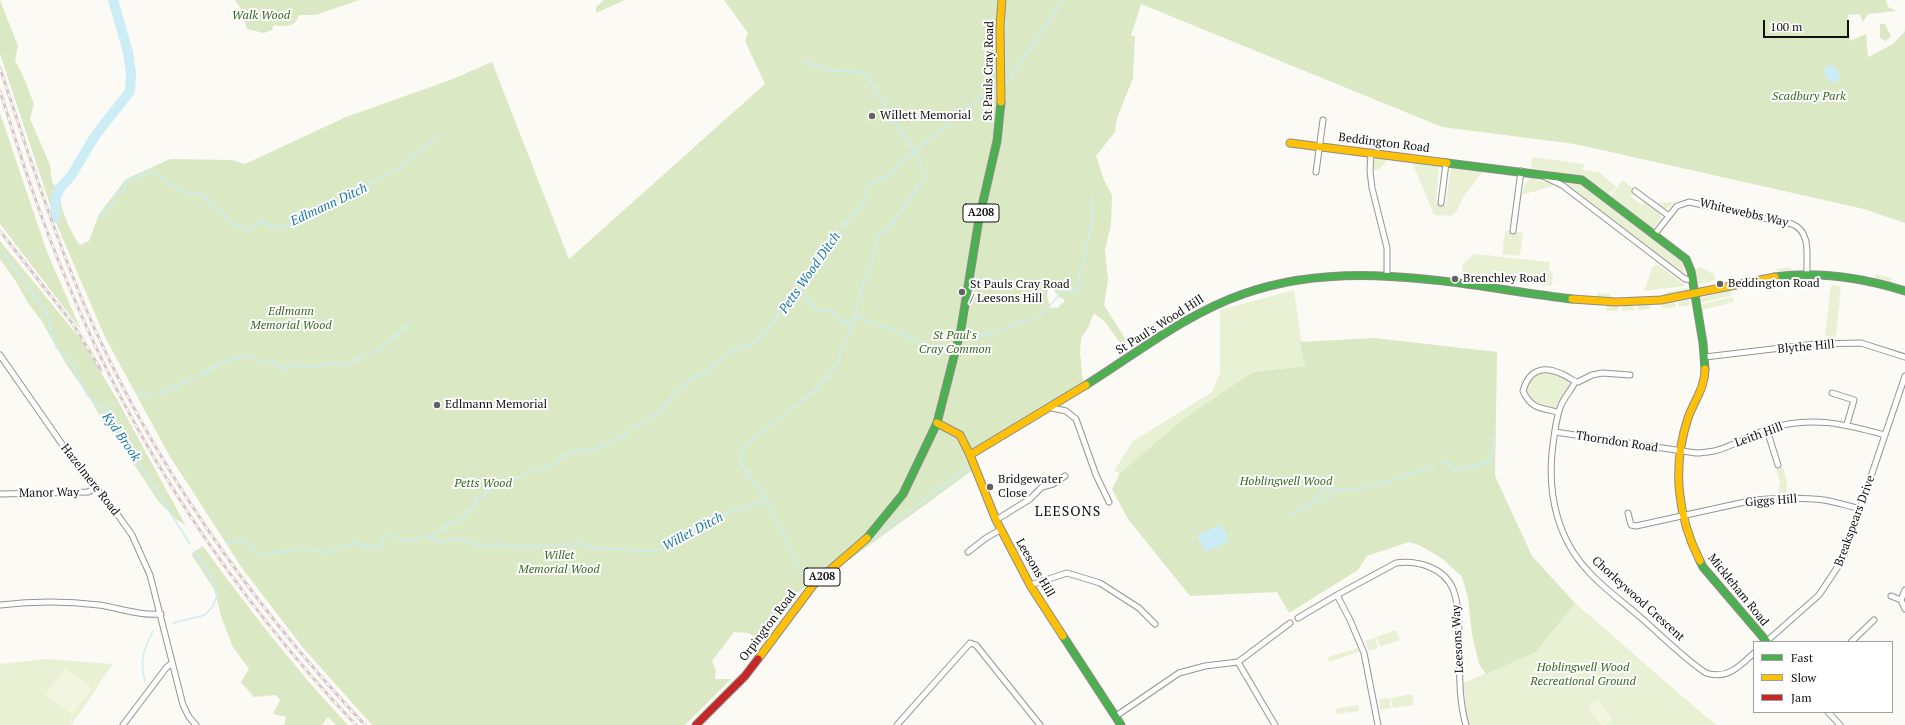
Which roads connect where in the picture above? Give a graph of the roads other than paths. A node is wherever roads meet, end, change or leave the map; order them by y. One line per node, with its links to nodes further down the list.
1 (1002, 0): 29 (street, St Pauls Cray Road / A208)
2 (1323, 120): 4 (street, Beddington Road)
3 (1290, 143): 4 (street, Beddington Road)
4 (1319, 146): 5 (street, Beddington Road); 7 (street, Beddington Road)
5 (1371, 152): 6 (street, Beddington Road); 16 (street)
6 (1446, 163): 8 (street, Beddington Road); 11 (street)
7 (1316, 172)
8 (1521, 172): 9 (street, Beddington Road); 13 (street)
9 (1538, 174): 14 (street, Beddington Road); 17 (street, Beddington Road)
10 (1636, 191): 12 (street)
11 (1441, 203)
12 (1669, 216): 14 (street, Whitewebbs Way); 15 (street, Whitewebbs Way)
13 (1513, 231)
14 (1654, 235): 17 (street, Beddington Road)
15 (1806, 274): 18 (street, St Paul's Wood Hill); 19 (street, St Paul's Wood Hill)
16 (1387, 276): 19 (street, St Paul's Wood Hill); 27 (street, St Paul's Wood Hill)
17 (1692, 280): 19 (street, Beddington Road)
18 (1905, 292)
19 (1694, 295): 21 (street, Mickleham Road)
20 (0, 355): 38 (street, Hazelmere Road)
21 (1705, 357): 22 (street, Blythe Hill); 34 (street, Mickleham Road)
22 (1905, 357)
23 (1630, 374): 25 (street)
24 (1905, 376): 33 (street, Breakspears Drive)
25 (1575, 382): 28 (street); 28 (street)
26 (1832, 392): 30 (street)
27 (1052, 408): 35 (street, St Paul's Wood Hill); 40 (street)
28 (1558, 412): 32 (street, Chorleywood Crescent)
29 (937, 423): 35 (street, Leesons Hill); 69 (street, Orpington Road / A208)
30 (1847, 424): 31 (street, Leith Hill); 33 (street, Leith Hill)
31 (1767, 430): 34 (street, Leith Hill); 36 (street)
32 (1554, 432): 34 (street, Thorndon Road); 62 (street, Chorleywood Crescent)
33 (1885, 435): 41 (street, Breakspears Drive)
34 (1679, 452): 43 (street, Mickleham Road)
35 (970, 456): 44 (street, Leesons Hill)
36 (1778, 465)
37 (1065, 476): 44 (street)
38 (96, 488): 39 (street, Manor Way); 54 (street, Hazelmere Road)
39 (0, 494)
40 (1109, 502)
41 (1861, 509): 43 (street, Giggs Hill); 60 (street, Breakspears Drive)
42 (1628, 513): 43 (street, Giggs Hill)
43 (1682, 516): 59 (street, Mickleham Road)
44 (996, 520): 45 (street, Leesons Hill)
45 (1000, 530): 46 (street); 47 (street, Leesons Hill)
46 (968, 552)
47 (1030, 585): 58 (street); 66 (street, Leesons Hill)
48 (1905, 590): 51 (street)
49 (1336, 595): 55 (street, Leesons Way); 74 (street); 75 (street, Leesons Way)
50 (1891, 596): 51 (street)
51 (1901, 600): 53 (street)
52 (0, 605): 54 (street)
53 (1905, 609)
54 (161, 614): 64 (street, Hazelmere Road)
55 (1298, 618)
56 (1874, 620): 61 (street)
57 (1290, 623): 63 (street)
58 (1155, 624)
59 (1766, 641)
60 (1768, 641)
61 (1852, 641)
62 (1753, 654)
63 (1238, 662): 66 (street); 73 (street)
64 (172, 663): 67 (street); 68 (street, Hazelmere Road)
65 (1829, 713): 76 (street)
66 (1116, 716): 72 (street, Leesons Hill)
67 (123, 725)
68 (196, 725)
69 (696, 725)
70 (897, 725): 71 (street)
71 (1040, 725)
72 (1121, 725)
73 (1275, 725)
74 (1378, 725)
75 (1466, 725)
76 (1840, 725)

